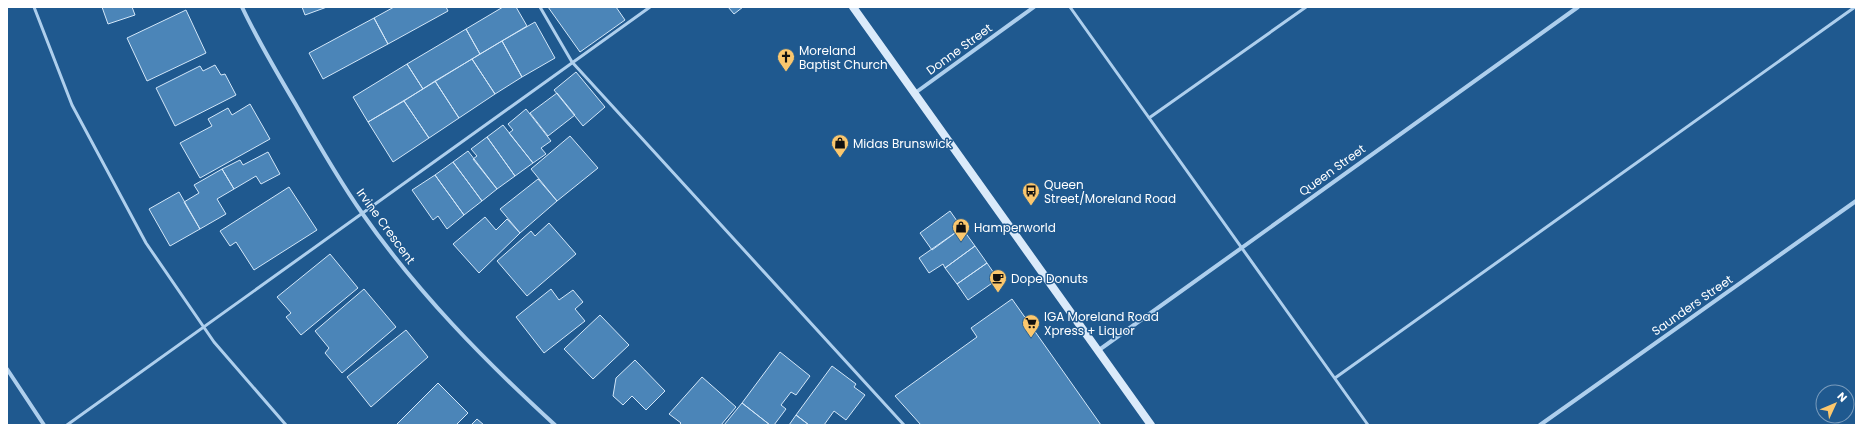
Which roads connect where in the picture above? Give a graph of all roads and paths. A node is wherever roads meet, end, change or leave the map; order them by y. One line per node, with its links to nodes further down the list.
1 (34, 7): 17 (lane)
2 (242, 7): 15 (street, Irvine Crescent)
3 (540, 7): 11 (lane)
4 (650, 7): 11 (lane)
5 (853, 7): 12 (main road)
6 (1034, 7): 12 (street, Donne Street)
7 (1070, 7): 13 (lane)
8 (1306, 7): 13 (lane)
9 (1578, 7): 16 (street, Queen Street)
10 (1855, 7): 20 (lane)
11 (572, 62): 15 (lane); 25 (lane)
12 (915, 93): 18 (main road)
13 (1149, 118): 16 (lane)
14 (1856, 201): 28 (street, Saunders Street)
15 (362, 213): 17 (lane); 24 (street, Irvine Crescent)
16 (1242, 247): 18 (street, Queen Street); 20 (lane)
17 (204, 327): 22 (lane); 23 (lane)
18 (1099, 350): 26 (main road)
19 (7, 369): 21 (street)
20 (1335, 378): 27 (lane)
21 (44, 425)
22 (67, 425)
23 (286, 425)
24 (555, 425)
25 (904, 425)
26 (1151, 425)
27 (1368, 425)
28 (1540, 425)

